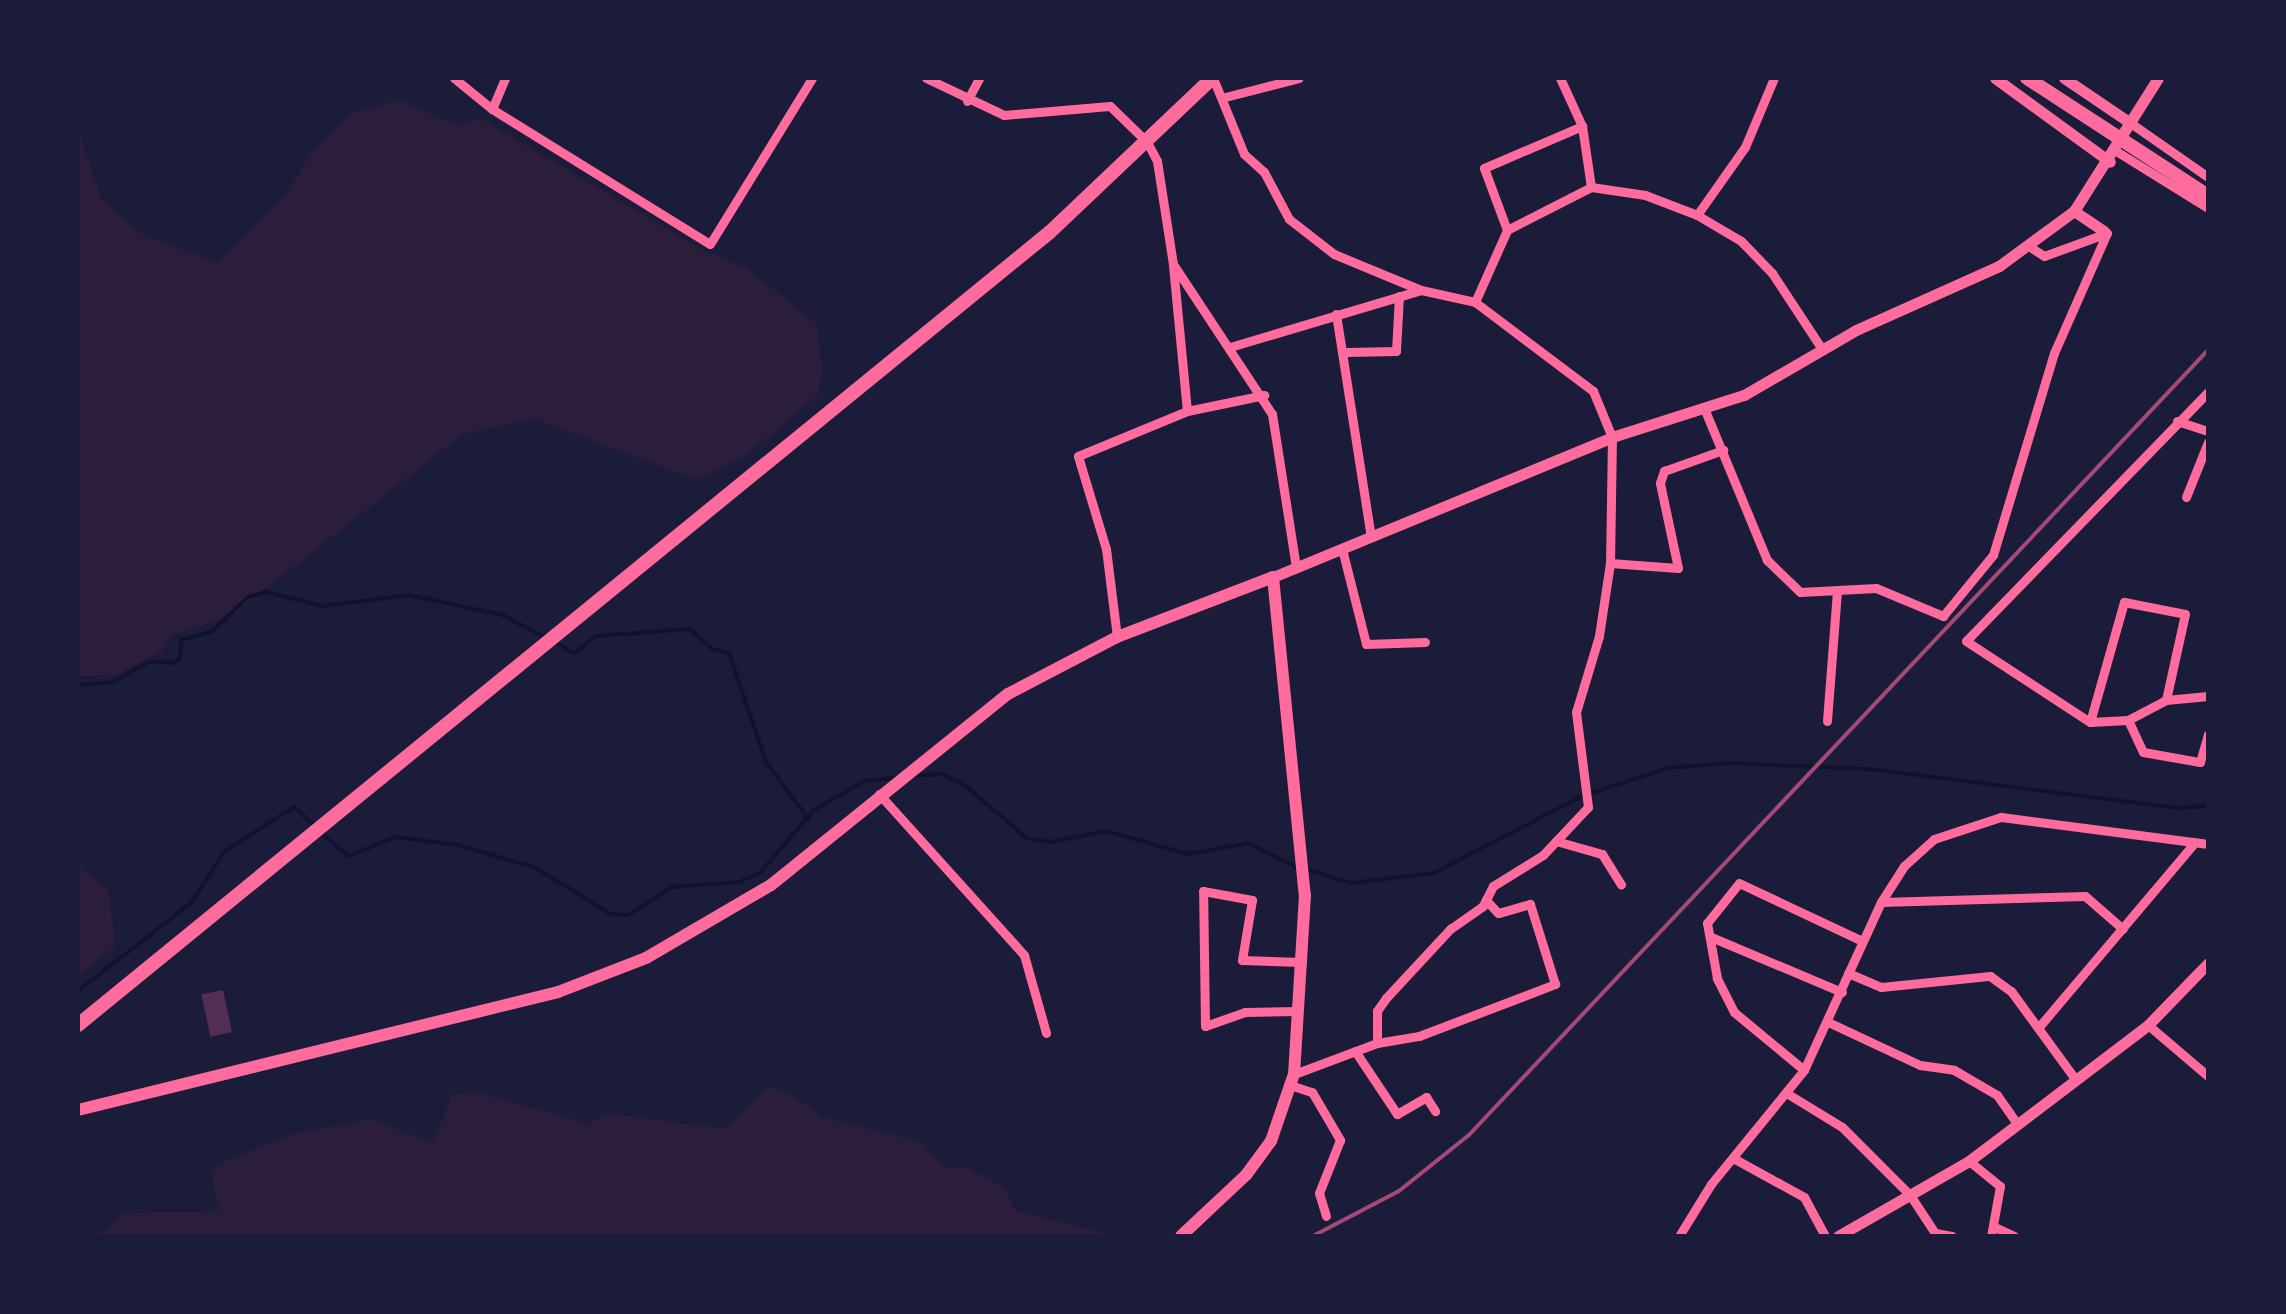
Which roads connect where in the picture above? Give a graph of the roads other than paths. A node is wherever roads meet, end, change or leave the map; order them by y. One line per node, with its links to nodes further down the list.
1 (454, 78): 16 (street)
2 (505, 78): 16 (street)
3 (812, 78): 16 (street)
4 (926, 78): 15 (street)
5 (979, 78): 15 (street)
6 (1212, 78): 14 (street); 19 (main road)
7 (1299, 78): 14 (street)
8 (1560, 78): 18 (street)
9 (1774, 78): 26 (street)
10 (1995, 78): 20 (street)
11 (2027, 78): 23 (main road)
12 (2064, 78): 17 (street)
13 (2158, 78): 17 (street)
14 (1225, 97): 31 (street)
15 (967, 101): 19 (street)
16 (492, 109)
17 (2132, 124): 20 (street); 21 (street)
18 (1582, 126): 22 (street); 27 (street)
19 (1147, 142): 30 (street); 78 (main road)
20 (2113, 156): 24 (street); 25 (street)
21 (2208, 177)
22 (1591, 187): 26 (street); 27 (street)
23 (2208, 196)
24 (2208, 208)
25 (2074, 210): 28 (street); 29 (street)
26 (1698, 214): 36 (street)
27 (1507, 230): 33 (street)
28 (2104, 231): 29 (street); 53 (street)
29 (2030, 247): 36 (street)
30 (1172, 264): 35 (street); 41 (street)
31 (1421, 290): 32 (street); 33 (street)
32 (1400, 296): 34 (street); 37 (street)
33 (1475, 302): 44 (street)
34 (1336, 314): 35 (street); 37 (street)
35 (1230, 347): 39 (street)
36 (1822, 349): 40 (street)
37 (1346, 352): 48 (street)
38 (2208, 392): 42 (street)
39 (1264, 395): 41 (street); 51 (street)
40 (1704, 408): 44 (street); 46 (street)
41 (1187, 411): 54 (street)
42 (2177, 421): 43 (street); 60 (street)
43 (2208, 432)
44 (1612, 438): 48 (street); 50 (street)
45 (2208, 442): 47 (street)
46 (1723, 450): 50 (street); 53 (street)
47 (2186, 496)
48 (1371, 537): 49 (street)
49 (1342, 549): 51 (street); 55 (street)
50 (1610, 563): 63 (street)
51 (1296, 567): 52 (street)
52 (1273, 577): 54 (main road); 72 (main road)
53 (1837, 591): 59 (street)
54 (1116, 638): 62 (main road)
55 (1425, 642)
56 (2208, 696): 57 (street)
57 (2166, 700): 58 (street); 60 (street)
58 (2128, 720): 60 (street); 61 (street)
59 (1827, 721)
60 (2090, 722)
61 (2208, 734)
62 (884, 789): 81 (street); 89 (main road)
63 (1556, 841): 66 (street); 67 (street)
64 (2195, 842): 65 (street); 68 (street); 69 (street)
65 (2208, 844)
66 (1621, 884)
67 (1486, 900): 82 (street); 82 (street)
68 (1882, 902): 69 (street); 71 (street)
69 (2123, 929): 80 (street)
70 (1711, 937): 71 (street); 75 (street); 84 (street)
71 (1862, 941): 74 (street)
72 (1302, 962): 76 (main road); 76 (street)
73 (2208, 962): 79 (street)
74 (1848, 973): 75 (street); 80 (street)
75 (1842, 992): 77 (street)
76 (1297, 1010): 86 (main road)
77 (1828, 1022): 84 (street); 91 (street)
78 (78, 1025)
79 (2148, 1025): 85 (street); 87 (street)
80 (2038, 1028): 87 (street)
81 (1046, 1033)
82 (1378, 1043): 83 (street)
83 (1355, 1051): 86 (street); 90 (street)
84 (1804, 1070): 88 (street)
85 (2208, 1076)
86 (1293, 1080): 95 (street); 97 (main road)
87 (2076, 1080): 91 (street)
88 (1788, 1094): 92 (street); 94 (street)
89 (78, 1110)
90 (1434, 1111)
91 (2017, 1124): 93 (street)
92 (1733, 1158): 98 (street); 99 (street)
93 (1969, 1161): 94 (street); 96 (street)
94 (1910, 1195): 100 (street); 101 (street)
95 (1326, 1216)
96 (1994, 1232): 102 (street)
97 (1181, 1236)
98 (1679, 1236)
99 (1825, 1236)
100 (1838, 1236)
101 (1952, 1236)
102 (2014, 1236)

